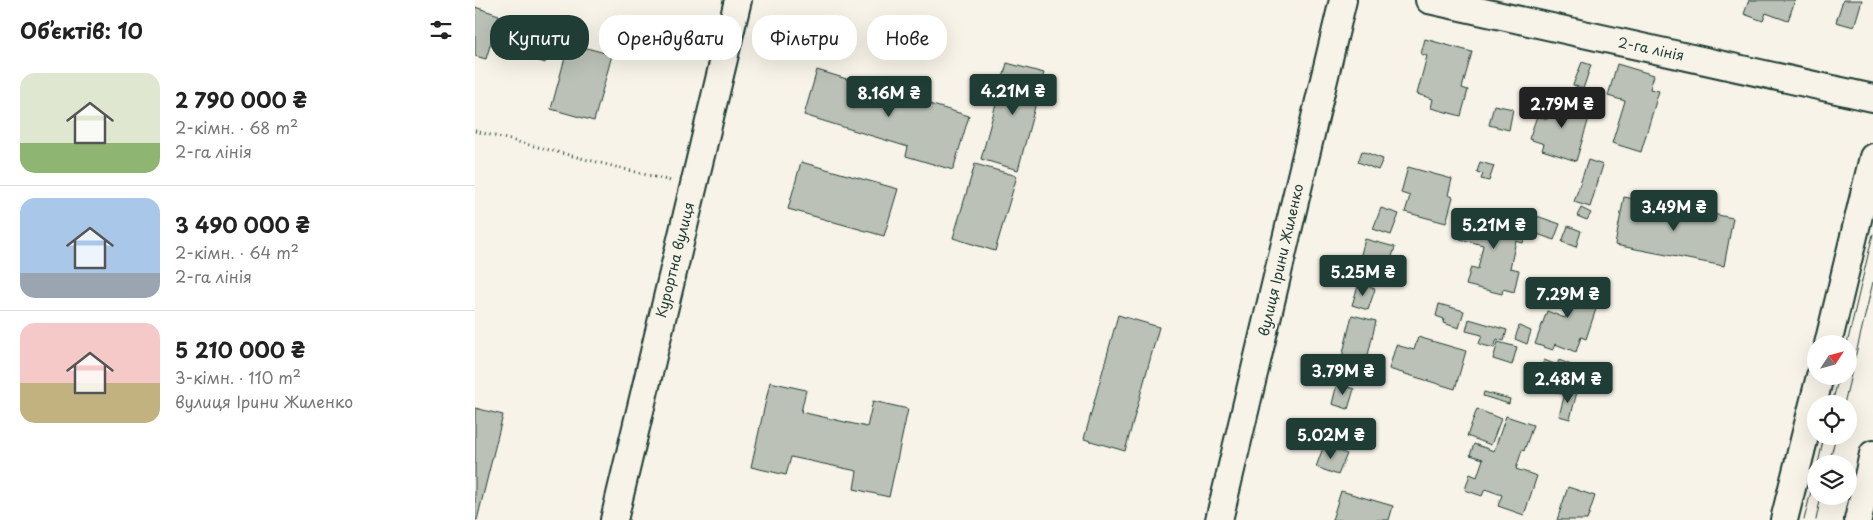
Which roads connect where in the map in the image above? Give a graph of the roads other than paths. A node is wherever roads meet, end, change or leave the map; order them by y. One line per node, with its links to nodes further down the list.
1 (738, 0): 9 (street, Курортна вулиця)
2 (1343, 0): 10 (street, вулиця Ірини Жиленко)
3 (1429, 0): 4 (street, 2-га лінія)
4 (1873, 98)
5 (1873, 157): 6 (street)
6 (1830, 335)
7 (1818, 385): 11 (street)
8 (1873, 454): 12 (street)
9 (614, 520)
10 (1219, 520)
11 (1785, 520)
12 (1858, 520)

